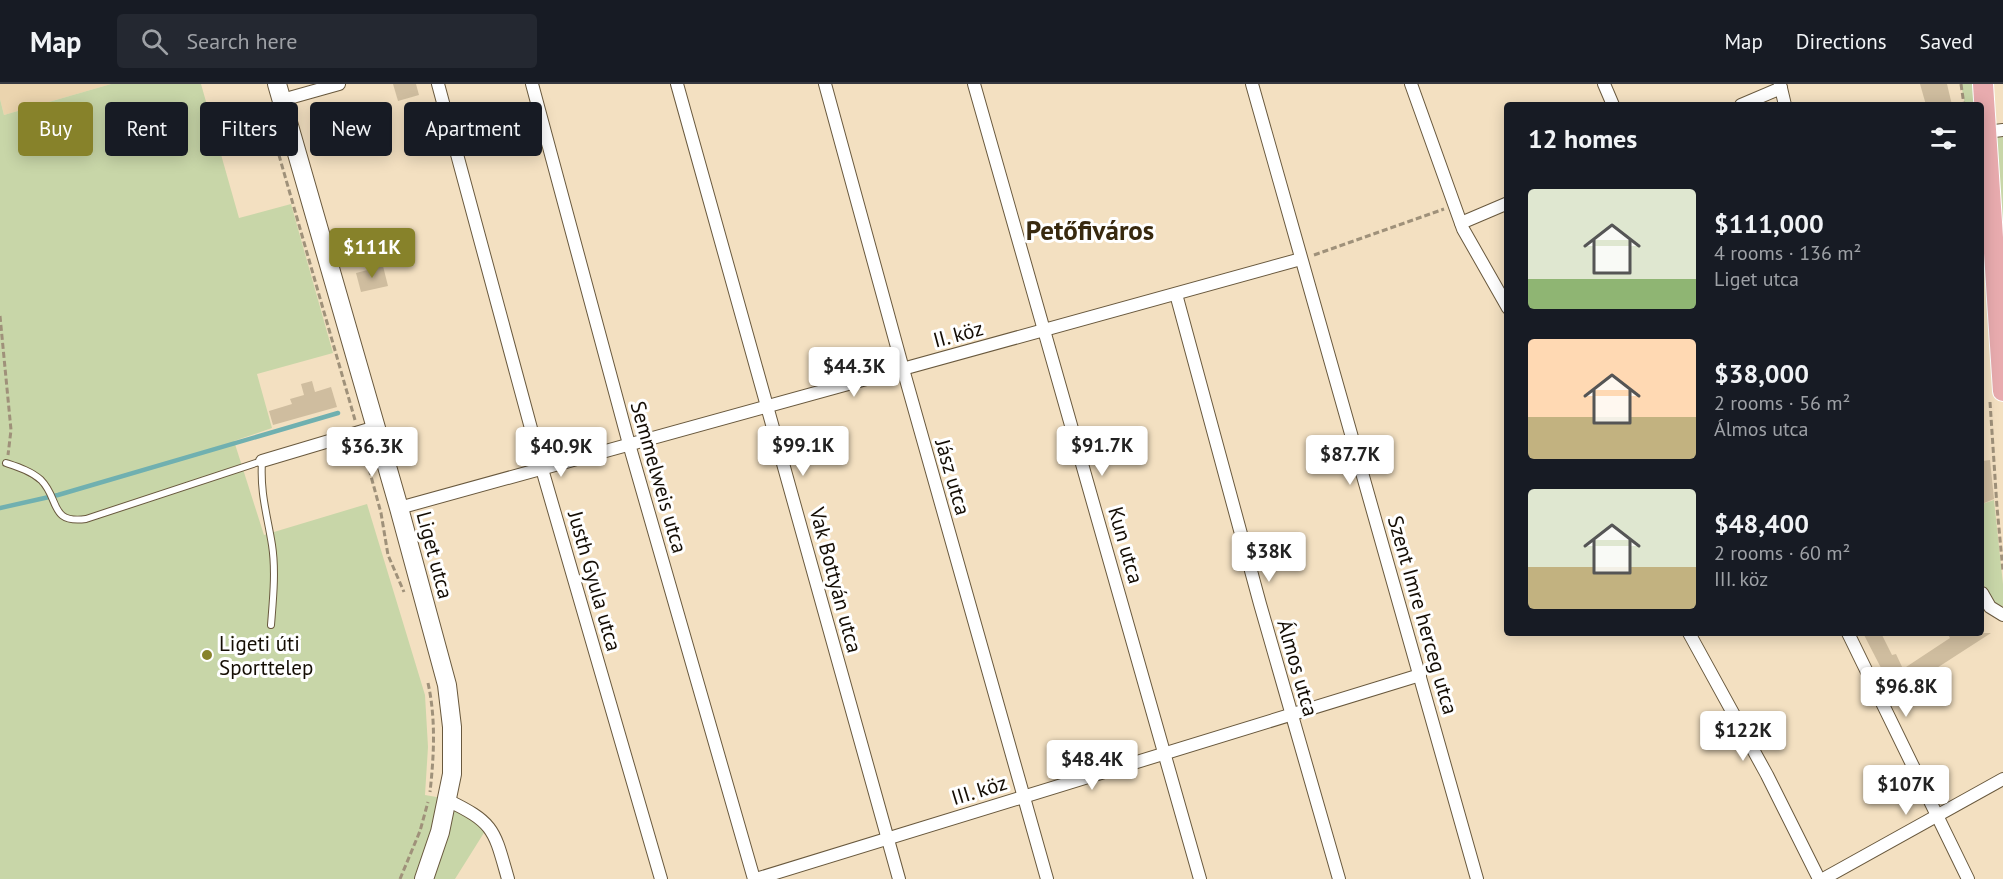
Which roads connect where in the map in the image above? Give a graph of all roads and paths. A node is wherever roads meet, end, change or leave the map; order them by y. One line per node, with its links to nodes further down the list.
1 (339, 84): 13 (street)
2 (438, 84): 36 (street, Justh Gyula utca)
3 (532, 84): 33 (street, Semmelweis utca)
4 (677, 84): 31 (street, Vak Bottyán utca)
5 (825, 84): 29 (street, Jász utca)
6 (974, 84): 28 (street, Kun utca)
7 (1252, 84): 23 (street, Szent Imre herceg utca)
8 (1411, 84): 20 (street)
9 (1604, 84): 15 (street)
10 (1961, 84): 18 (path)
11 (1983, 84): 19 (main road)
12 (1780, 86): 16 (street); 17 (street)
13 (279, 92): 32 (main road, Liget utca)
14 (262, 94): 32 (path)
15 (1612, 102)
16 (1747, 102)
17 (1784, 102)
18 (1964, 102)
19 (1995, 131): 24 (main road)
20 (1454, 205): 22 (street); 23 (path)
21 (1504, 205): 22 (street)
22 (1461, 223): 26 (street)
23 (1301, 259): 25 (street, II. köz); 45 (street, Szent Imre herceg utca)
24 (1999, 266): 30 (main road)
25 (1176, 294): 28 (street, II. köz); 47 (street, Álmos utca)
26 (1504, 301)
27 (0, 316): 35 (path)
28 (1044, 330): 29 (street, II. köz); 48 (street, Kun utca)
29 (903, 369): 31 (street, II. köz); 50 (street, Jász utca)
30 (1997, 395): 38 (path)
31 (768, 406): 33 (street, II. köz); 53 (street, Vak Bottyán utca)
32 (367, 430): 34 (street); 37 (main road, Liget utca); 40 (path)
33 (629, 444): 36 (street, II. köz); 58 (street, Semmelweis utca)
34 (262, 461): 35 (lane); 42 (lane)
35 (6, 464)
36 (542, 469): 37 (street, II. köz); 57 (street, Justh Gyula utca)
37 (399, 508): 51 (main road, Liget utca)
38 (2003, 571)
39 (1984, 596): 41 (street)
40 (406, 600)
41 (2003, 615)
42 (271, 626)
43 (1691, 636): 64 (street)
44 (1849, 636): 52 (street)
45 (1420, 675): 47 (street, III. köz); 63 (street, Szent Imre herceg utca)
46 (427, 677): 54 (path)
47 (1292, 715): 48 (street, III. köz); 62 (street, Álmos utca)
48 (1165, 754): 50 (street, III. köz); 61 (street, Kun utca)
49 (2003, 779): 52 (street)
50 (1023, 797): 53 (street, III. köz); 60 (street, Jász utca)
51 (447, 800): 55 (main road, Liget utca); 56 (street)
52 (1937, 816): 64 (street); 65 (street)
53 (887, 839): 58 (street, III. köz); 59 (street, Vak Bottyán utca)
54 (400, 879)
55 (423, 879)
56 (508, 879)
57 (661, 879)
58 (755, 879)
59 (899, 879)
60 (1047, 879)
61 (1200, 879)
62 (1339, 879)
63 (1477, 879)
64 (1821, 879)
65 (1968, 879)

